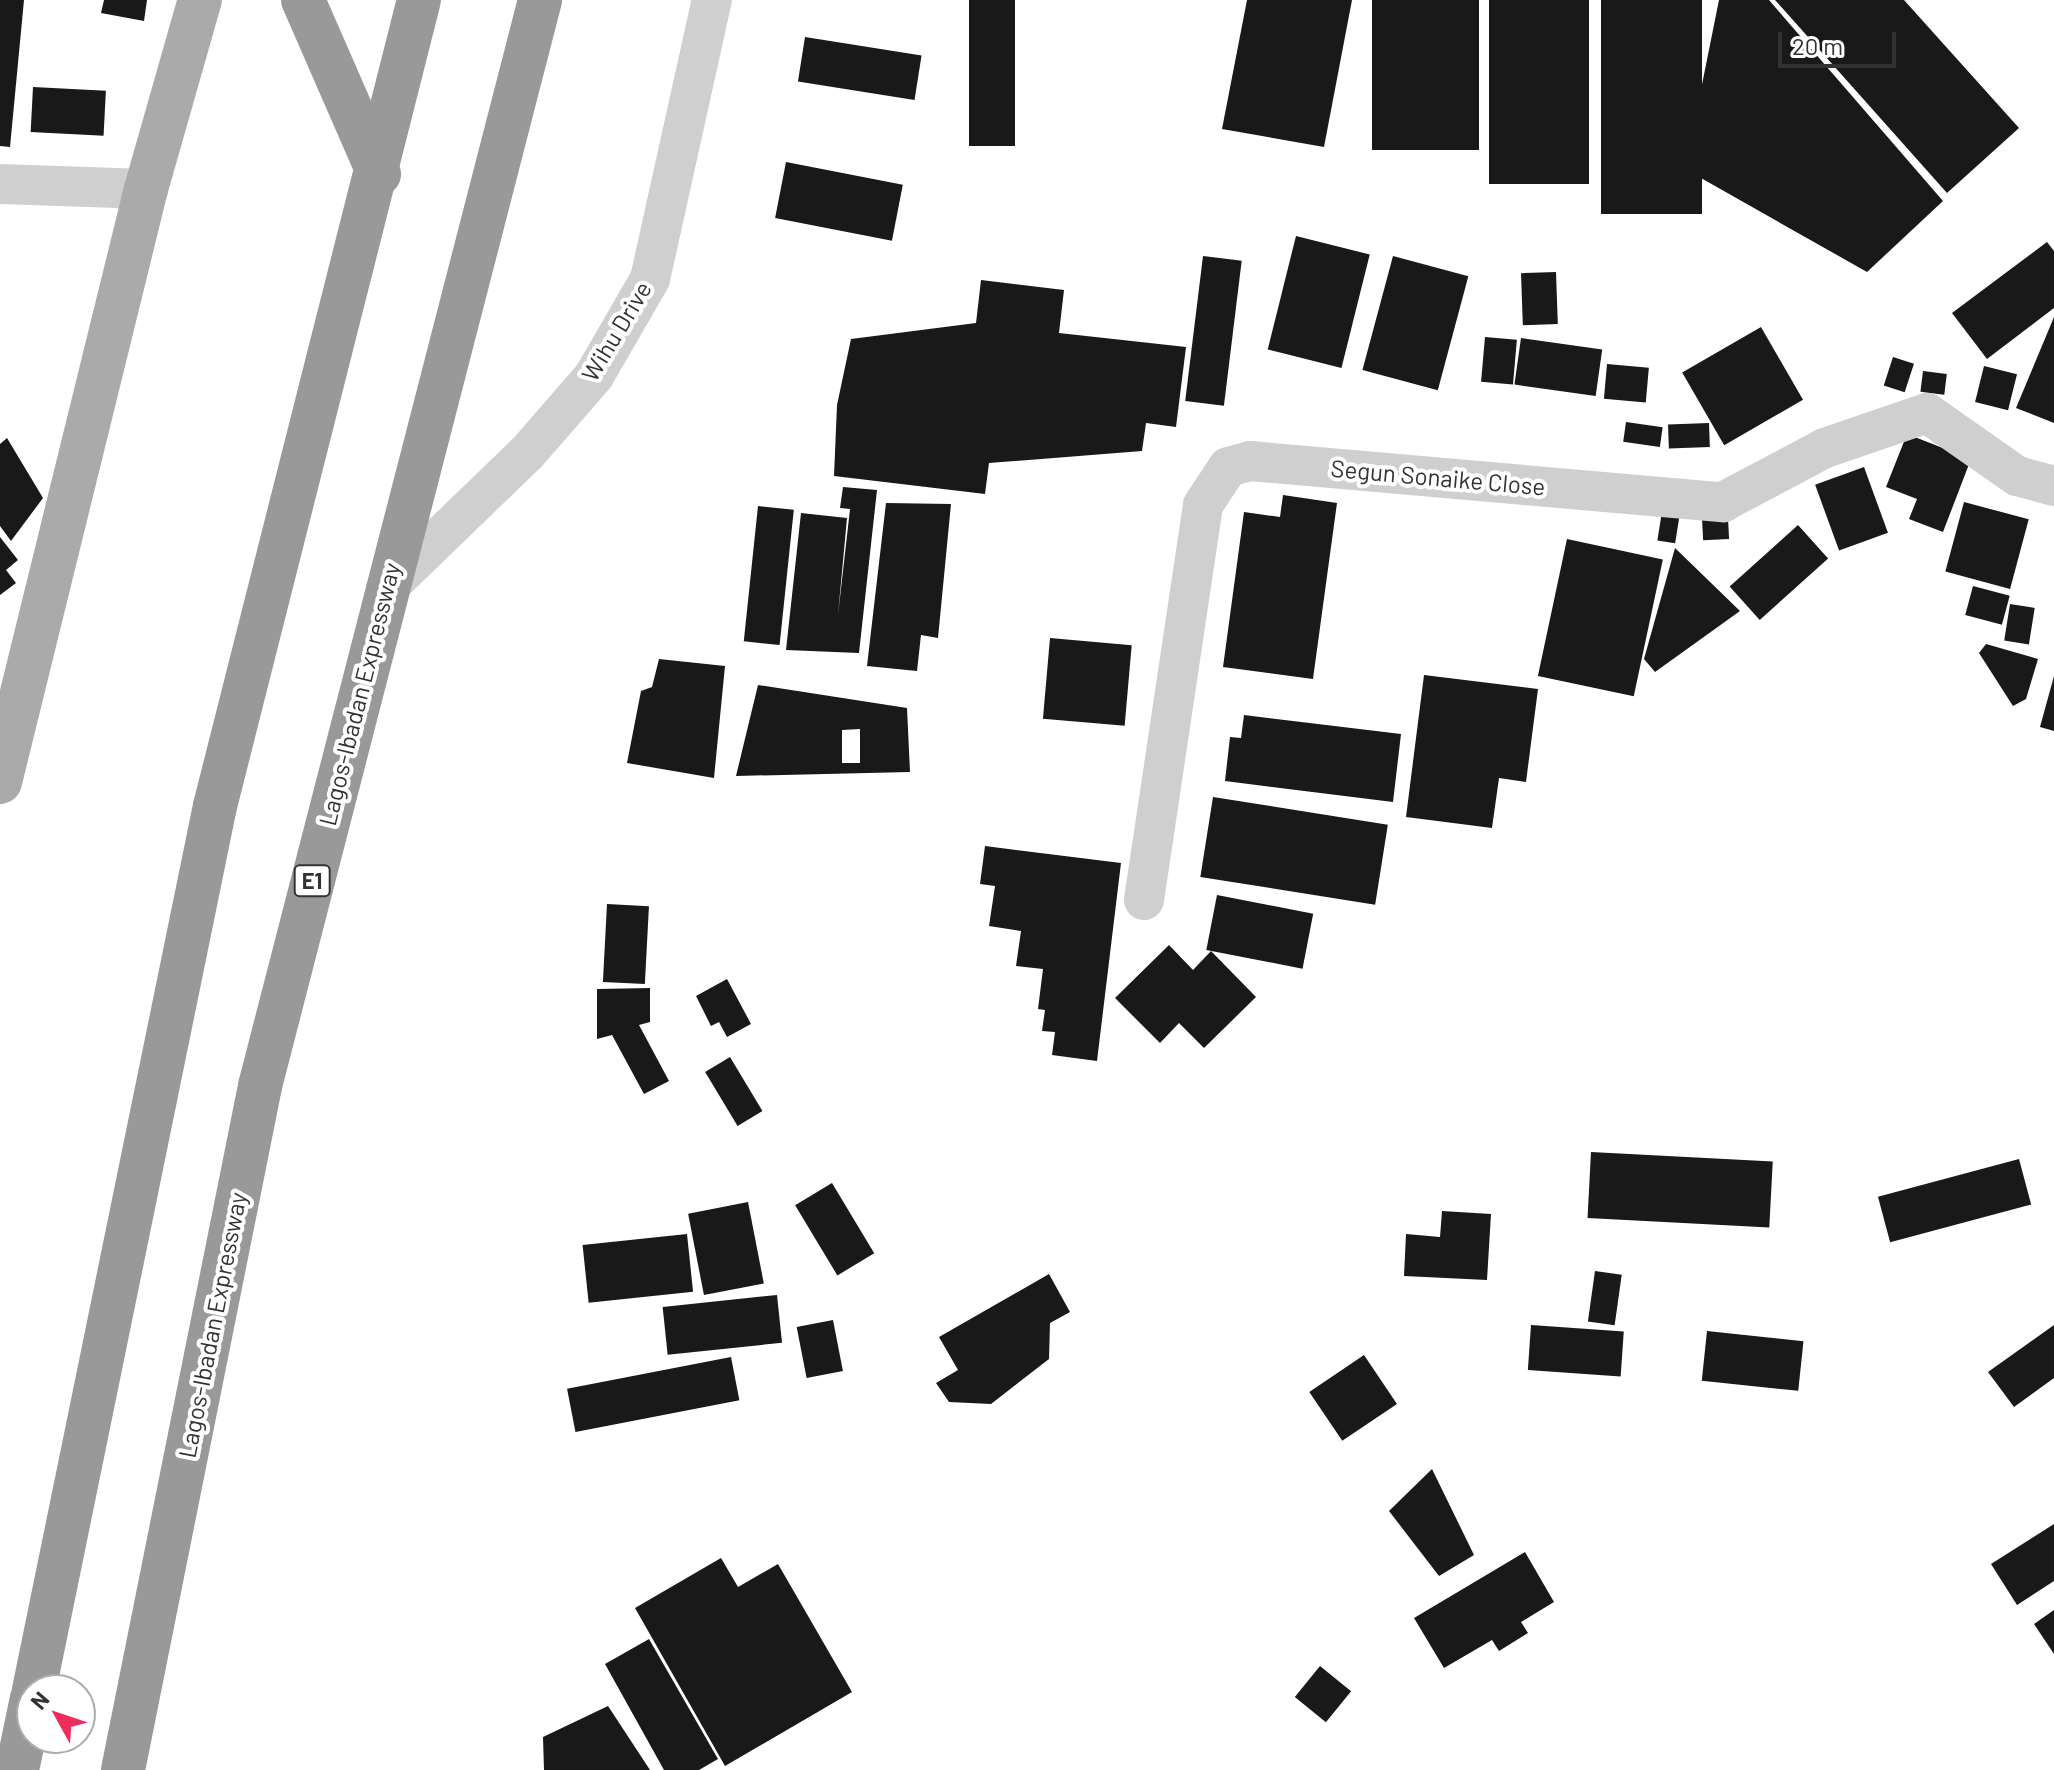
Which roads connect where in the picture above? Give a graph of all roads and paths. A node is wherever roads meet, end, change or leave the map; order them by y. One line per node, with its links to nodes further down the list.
1 (200, 0): 8 (main road)
2 (303, 0): 6 (highway)
3 (419, 0): 6 (highway)
4 (540, 0): 10 (highway, Lagos-Ibadan Expressway / E1)
5 (712, 0): 10 (street, Wihu Drive)
6 (379, 174): 13 (highway)
7 (0, 184): 8 (street)
8 (146, 189): 11 (main road)
9 (2054, 486): 12 (street, Segun Sonaike Close)
10 (386, 589): 14 (highway, Lagos-Ibadan Expressway / E1)
11 (0, 782)
12 (1144, 900)
13 (37, 1674)
14 (123, 1770)

